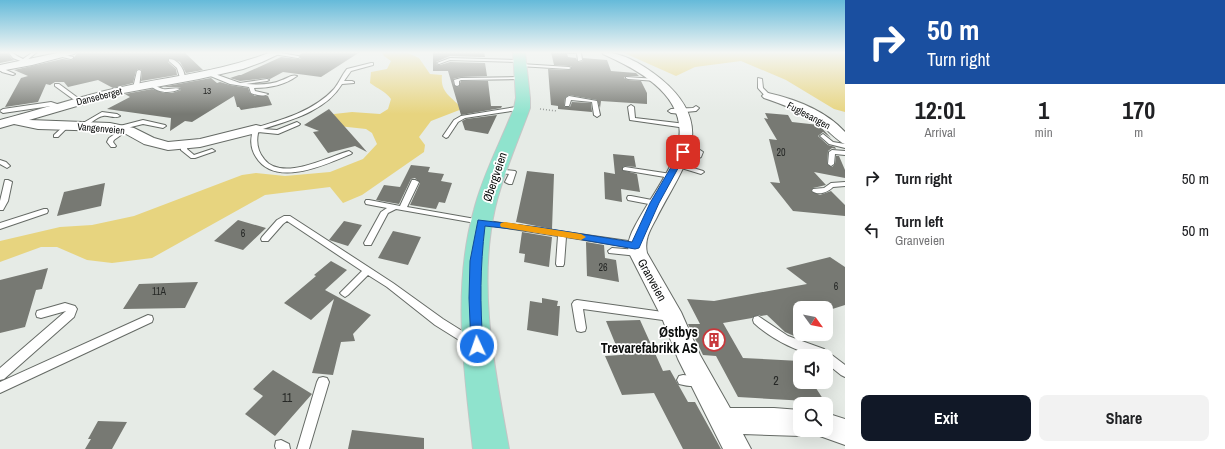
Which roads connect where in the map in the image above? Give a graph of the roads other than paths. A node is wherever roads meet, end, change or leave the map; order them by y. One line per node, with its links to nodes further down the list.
1 (10, 73): 9 (lane)
2 (139, 73): 24 (lane)
3 (182, 73): 13 (lane)
4 (213, 73): 10 (street, Danseberget)
5 (346, 73): 17 (lane)
6 (485, 73): 22 (lane)
7 (521, 73): 34 (main road, Øbergveien)
8 (647, 73): 15 (street)
9 (13, 74)
10 (210, 74): 13 (street, Danseberget); 20 (lane)
11 (295, 76): 23 (lane)
12 (628, 78): 15 (lane)
13 (183, 80): 21 (street, Danseberget)
14 (267, 80): 20 (lane)
15 (657, 80): 36 (street)
16 (760, 80): 27 (lane)
17 (340, 82): 18 (lane); 28 (lane)
18 (352, 82)
19 (57, 84): 30 (lane)
20 (239, 84): 23 (lane)
21 (152, 85): 24 (street, Danseberget); 25 (lane)
22 (457, 85)
23 (250, 87): 26 (lane)
24 (136, 88): 30 (street, Danseberget)
25 (177, 89)
26 (265, 94)
27 (768, 96): 48 (street, Fuglesangen)
28 (326, 98): 29 (lane); 44 (lane)
29 (334, 100)
30 (79, 101): 32 (street, Danseberget)
31 (567, 105): 37 (lane)
32 (60, 106): 35 (lane); 38 (street, Danseberget)
33 (631, 107): 36 (lane)
34 (522, 108): 46 (lane); 72 (main road, Øbergveien)
35 (3, 111)
36 (683, 113): 55 (street, Granveien)
37 (597, 115)
38 (13, 121): 39 (street, Danseberget); 42 (street, Vangenveien)
39 (0, 124)
40 (120, 124): 42 (street, Vangenveien); 43 (lane); 49 (street, Vangenveien); 50 (lane)
41 (297, 124): 44 (lane)
42 (66, 125): 45 (lane)
43 (163, 126)
44 (256, 129): 49 (street, Vangenveien); 53 (lane)
45 (56, 136)
46 (446, 136)
47 (823, 136): 51 (lane)
48 (845, 140)
49 (184, 145): 52 (lane)
50 (113, 146)
51 (845, 146)
52 (212, 151)
53 (349, 153)
54 (845, 153): 57 (lane)
55 (683, 161): 59 (lane); 60 (lane); 67 (street, Granveien)
56 (0, 162): 58 (lane)
57 (831, 164)
58 (7, 166)
59 (625, 169)
60 (701, 172)
61 (8, 182): 70 (lane)
62 (415, 182): 69 (lane)
63 (845, 184): 64 (lane)
64 (816, 191)
65 (631, 198): 67 (lane)
66 (369, 202): 68 (lane)
67 (654, 203): 77 (street, Granveien)
68 (395, 206): 69 (lane); 76 (lane)
69 (403, 207): 72 (lane)
70 (0, 208)
71 (44, 211): 73 (lane)
72 (481, 222): 74 (lane); 87 (main road, Øbergveien)
73 (0, 226)
74 (562, 234): 77 (lane); 79 (lane)
75 (265, 239): 80 (lane)
76 (368, 243)
77 (637, 249): 78 (lane); 83 (street, Granveien)
78 (612, 251)
79 (560, 264)
80 (367, 271): 81 (lane); 87 (lane)
81 (346, 293)
82 (41, 314): 91 (lane)
83 (673, 318): 86 (lane); 93 (street, Granveien)
84 (148, 319): 95 (lane)
85 (758, 320): 88 (lane)
86 (581, 328)
87 (477, 346): 101 (main road, Øbergveien)
88 (814, 349)
89 (833, 362): 90 (lane)
90 (845, 372)
91 (0, 375)
92 (682, 380): 93 (lane)
93 (702, 381): 96 (street, Granveien)
94 (322, 382): 100 (lane)
95 (0, 388)
96 (723, 421): 97 (street); 102 (street, Granveien)
97 (793, 422)
98 (833, 428): 99 (street)
99 (845, 432)
100 (303, 449)
101 (491, 449)
102 (737, 449)

